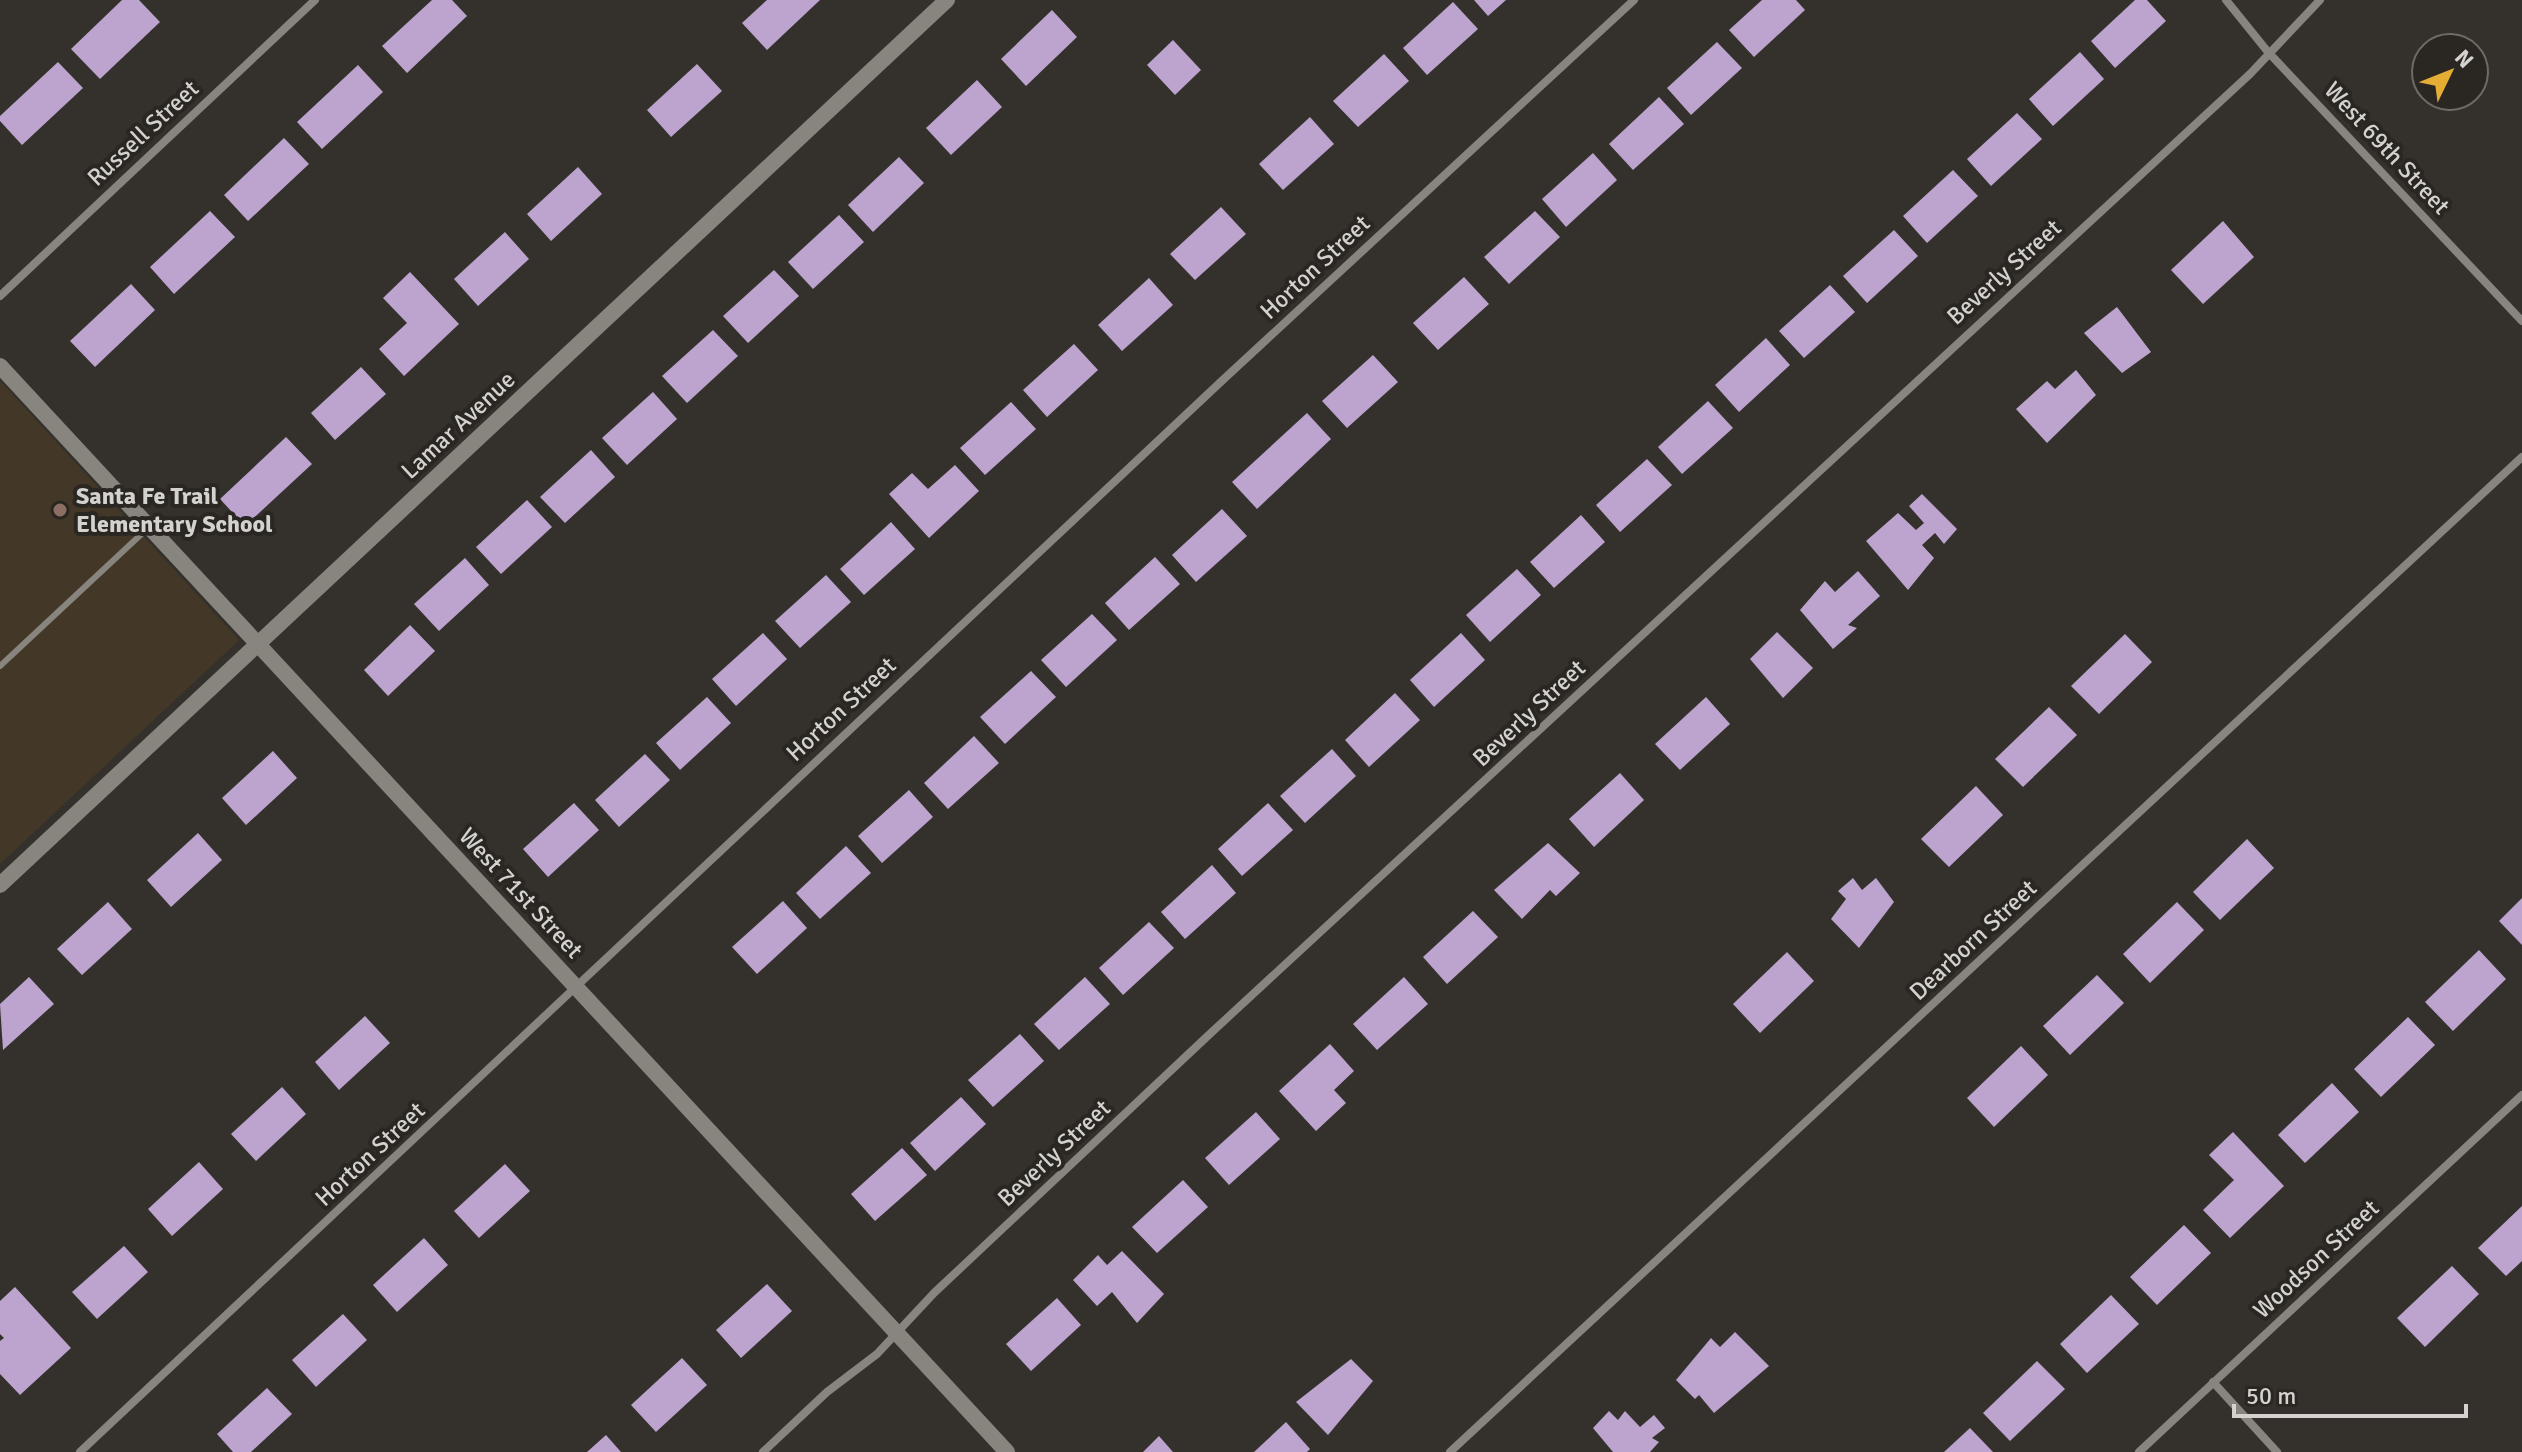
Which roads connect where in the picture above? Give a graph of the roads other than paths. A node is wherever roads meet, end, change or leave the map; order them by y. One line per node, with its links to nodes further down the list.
1 (315, 0): 7 (street, Russell Street)
2 (947, 0): 12 (street, Lamar Avenue)
3 (1634, 0): 15 (street, Horton Street)
4 (2226, 0): 6 (street, West 69th Street)
5 (2320, 0): 6 (street, Beverly Street)
6 (2268, 52): 8 (street, West 69th Street); 17 (street, Beverly Street)
7 (0, 296)
8 (2522, 321)
9 (0, 366): 11 (street, West 71st Street)
10 (2522, 457): 22 (street, Dearborn Street)
11 (149, 527): 12 (street, West 71st Street); 13 (lane)
12 (258, 645): 14 (street, Lamar Avenue); 15 (street, West 71st Street)
13 (0, 666)
14 (0, 885)
15 (576, 987): 17 (street, West 71st Street); 19 (street, Horton Street)
16 (2522, 1095): 18 (street, Woodson Street)
17 (896, 1332): 20 (street, Beverly Street); 21 (street, West 71st Street)
18 (2213, 1382): 23 (street, Woodson Street); 24 (street)
19 (80, 1452)
20 (763, 1452)
21 (1007, 1452)
22 (1450, 1452)
23 (2139, 1452)
24 (2277, 1452)

